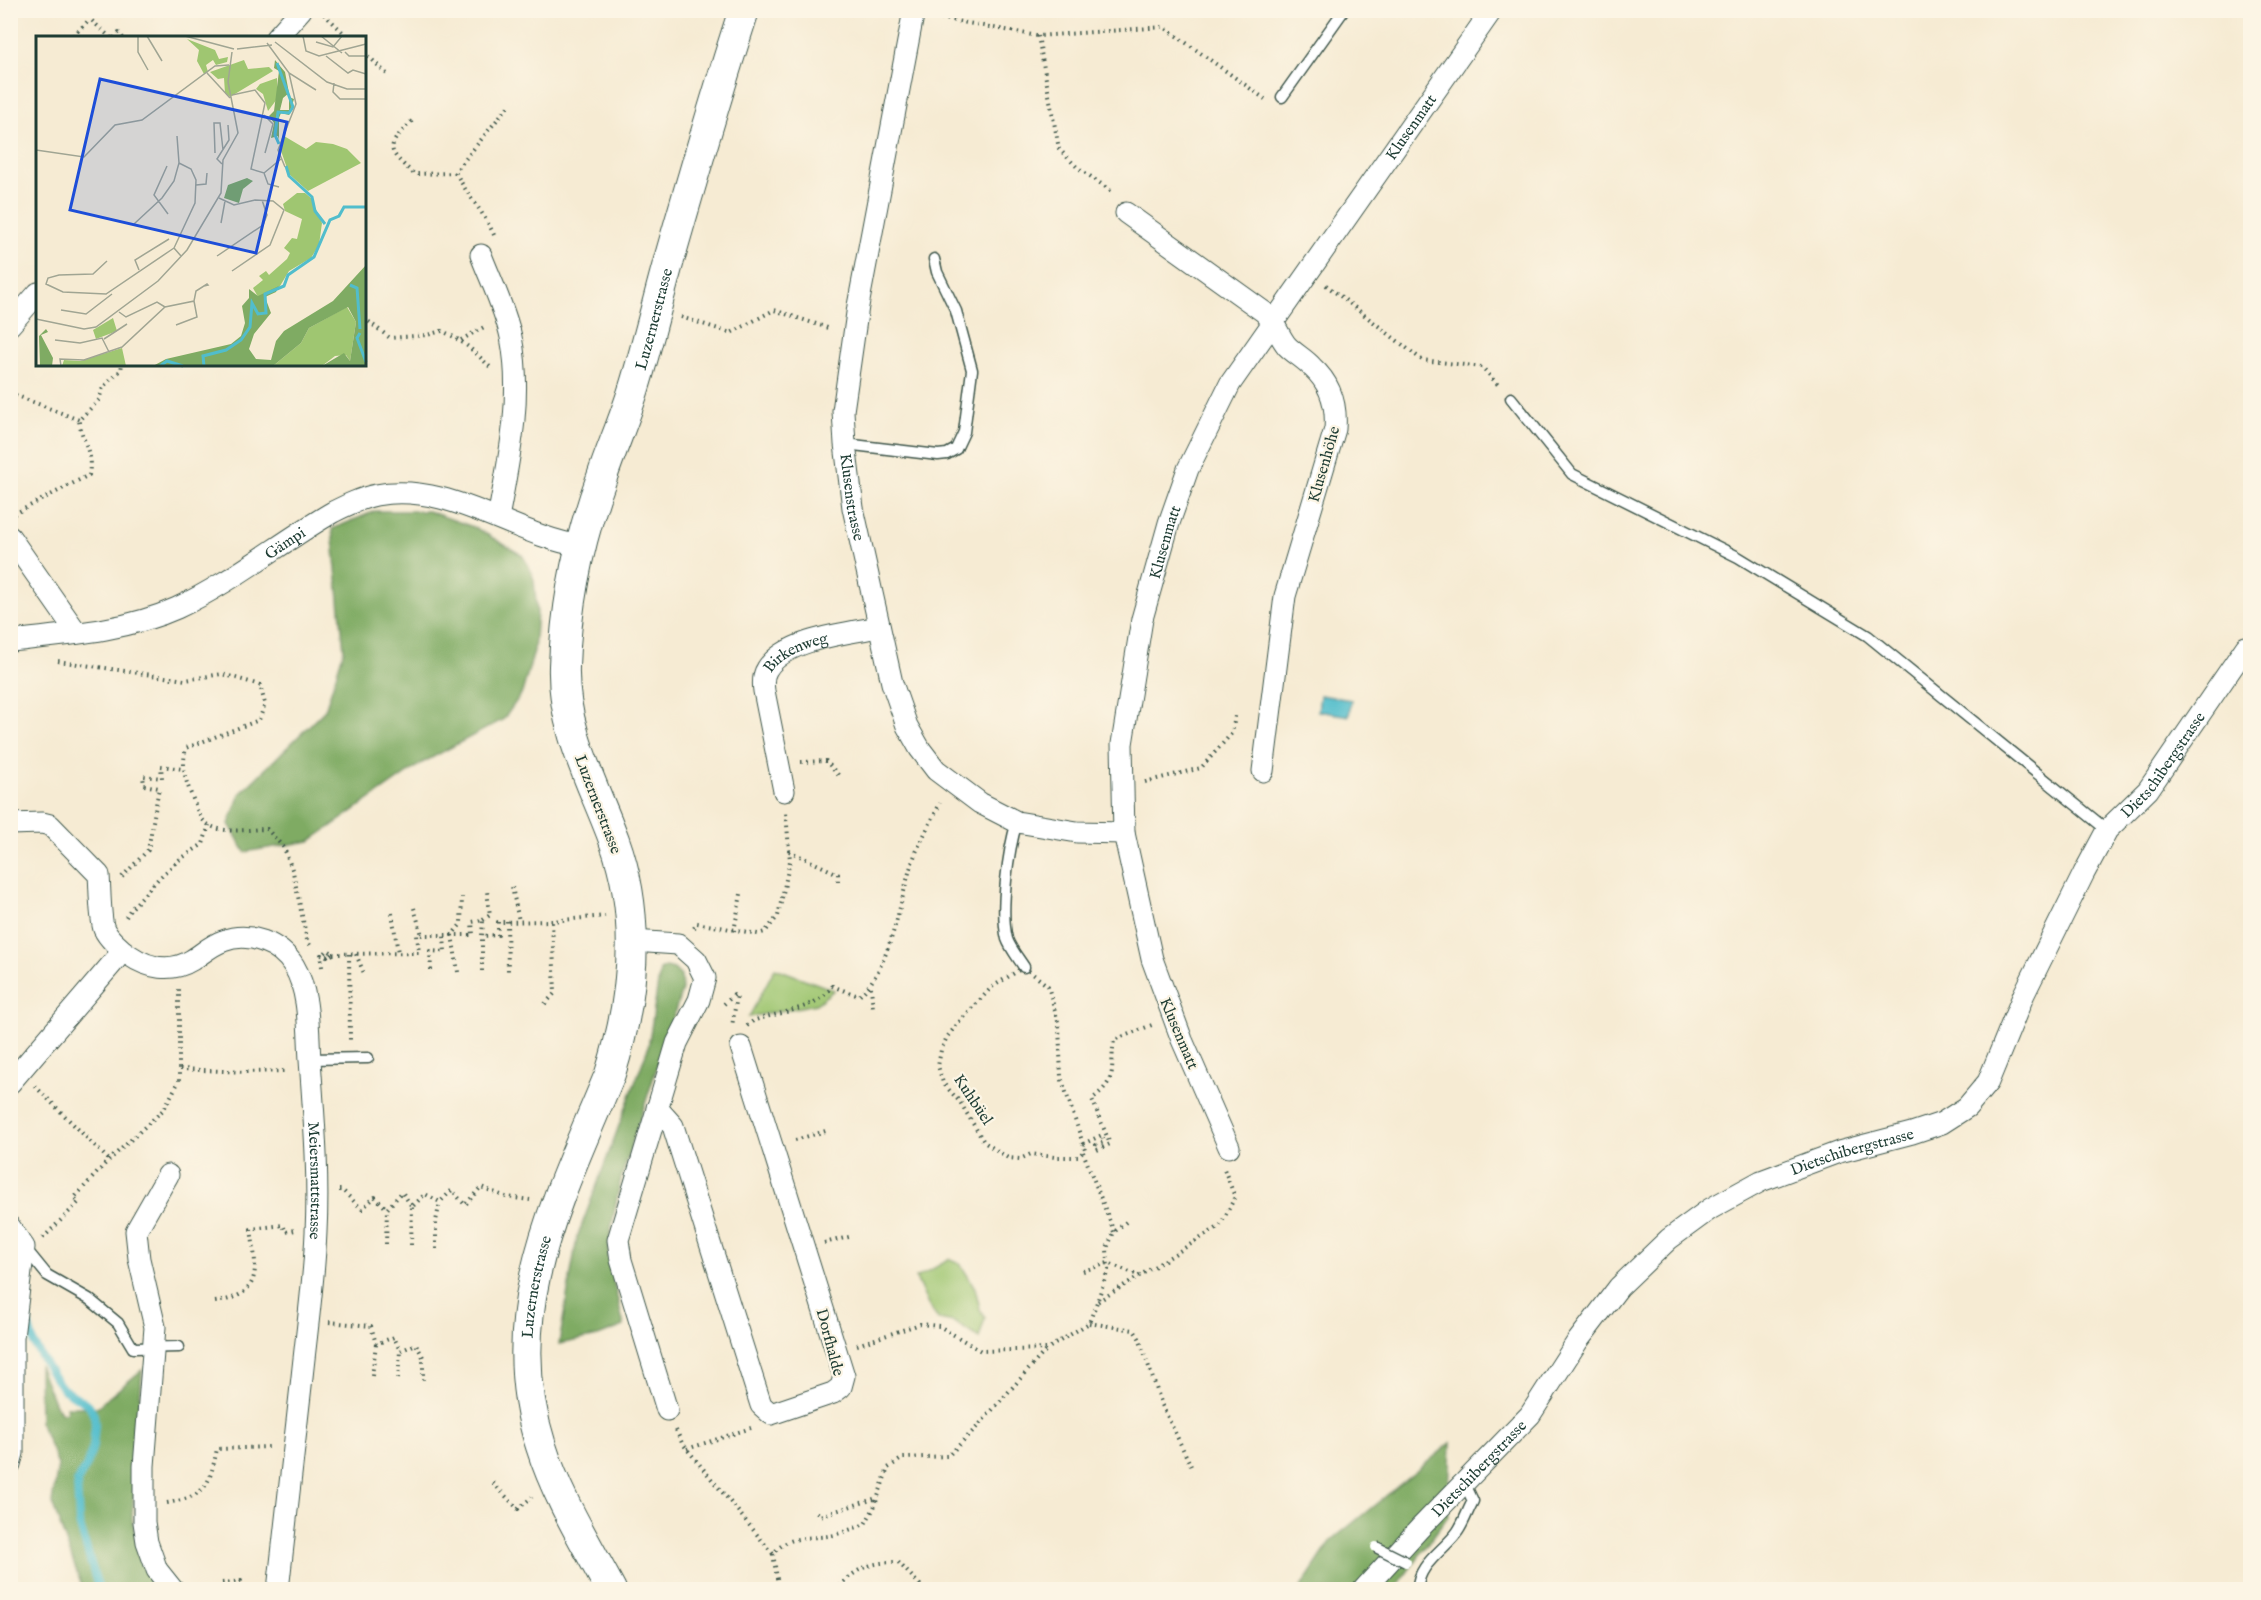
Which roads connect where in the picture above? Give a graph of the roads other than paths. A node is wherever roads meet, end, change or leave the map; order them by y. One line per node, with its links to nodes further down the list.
1 (744, 10): 18 (main road, Luzernerstrasse)
2 (1344, 10): 7 (lane)
3 (1492, 10): 12 (street, Klusenmatt)
4 (301, 11): 6 (street)
5 (914, 12): 15 (street, Klusenstrasse)
6 (278, 36)
7 (1282, 97)
8 (1126, 213): 12 (street, Klusenhöhe)
9 (481, 255): 16 (street)
10 (934, 259): 15 (lane)
11 (36, 295): 13 (street)
12 (1273, 321): 23 (street, Klusenhöhe); 28 (street, Klusenmatt)
13 (10, 325)
14 (1511, 398): 27 (lane)
15 (845, 444): 19 (street, Klusenstrasse)
16 (498, 518): 18 (street, Gämpi); 20 (street, Gämpi)
17 (10, 537): 20 (street)
18 (581, 546): 29 (main road, Luzernerstrasse)
19 (879, 627): 24 (street, Birkenweg); 25 (street, Klusenstrasse)
20 (77, 633): 21 (street, Gämpi)
21 (10, 641)
22 (2250, 647): 27 (street, Dietschibergstrasse)
23 (1263, 771)
24 (784, 791)
25 (1017, 822): 28 (street, Klusenstrasse); 31 (lane)
26 (10, 824): 30 (street, Meiersmattstrasse)
27 (2107, 830): 45 (street, Dietschibergstrasse)
28 (1124, 833): 37 (street, Klusenmatt)
29 (633, 941): 36 (street); 50 (main road, Luzernerstrasse)
30 (123, 951): 34 (street, Meiersmattstrasse); 35 (street)
31 (1024, 967)
32 (737, 1038): 36 (street, Dorfhalde)
33 (368, 1058): 34 (lane)
34 (310, 1059): 49 (street, Meiersmattstrasse)
35 (15, 1077)
36 (657, 1108): 43 (street)
37 (1225, 1154)
38 (168, 1175): 42 (street)
39 (10, 1227): 40 (street)
40 (25, 1256): 42 (lane); 44 (street)
41 (179, 1347): 42 (lane)
42 (153, 1348): 48 (street)
43 (667, 1410)
44 (10, 1464)
45 (1464, 1482): 47 (lane); 51 (street, Dietschibergstrasse)
46 (1376, 1547): 47 (lane, bridge)
47 (1424, 1571): 52 (lane)
48 (173, 1590)
49 (278, 1590)
50 (611, 1590)
51 (1363, 1590)
52 (1418, 1590)

